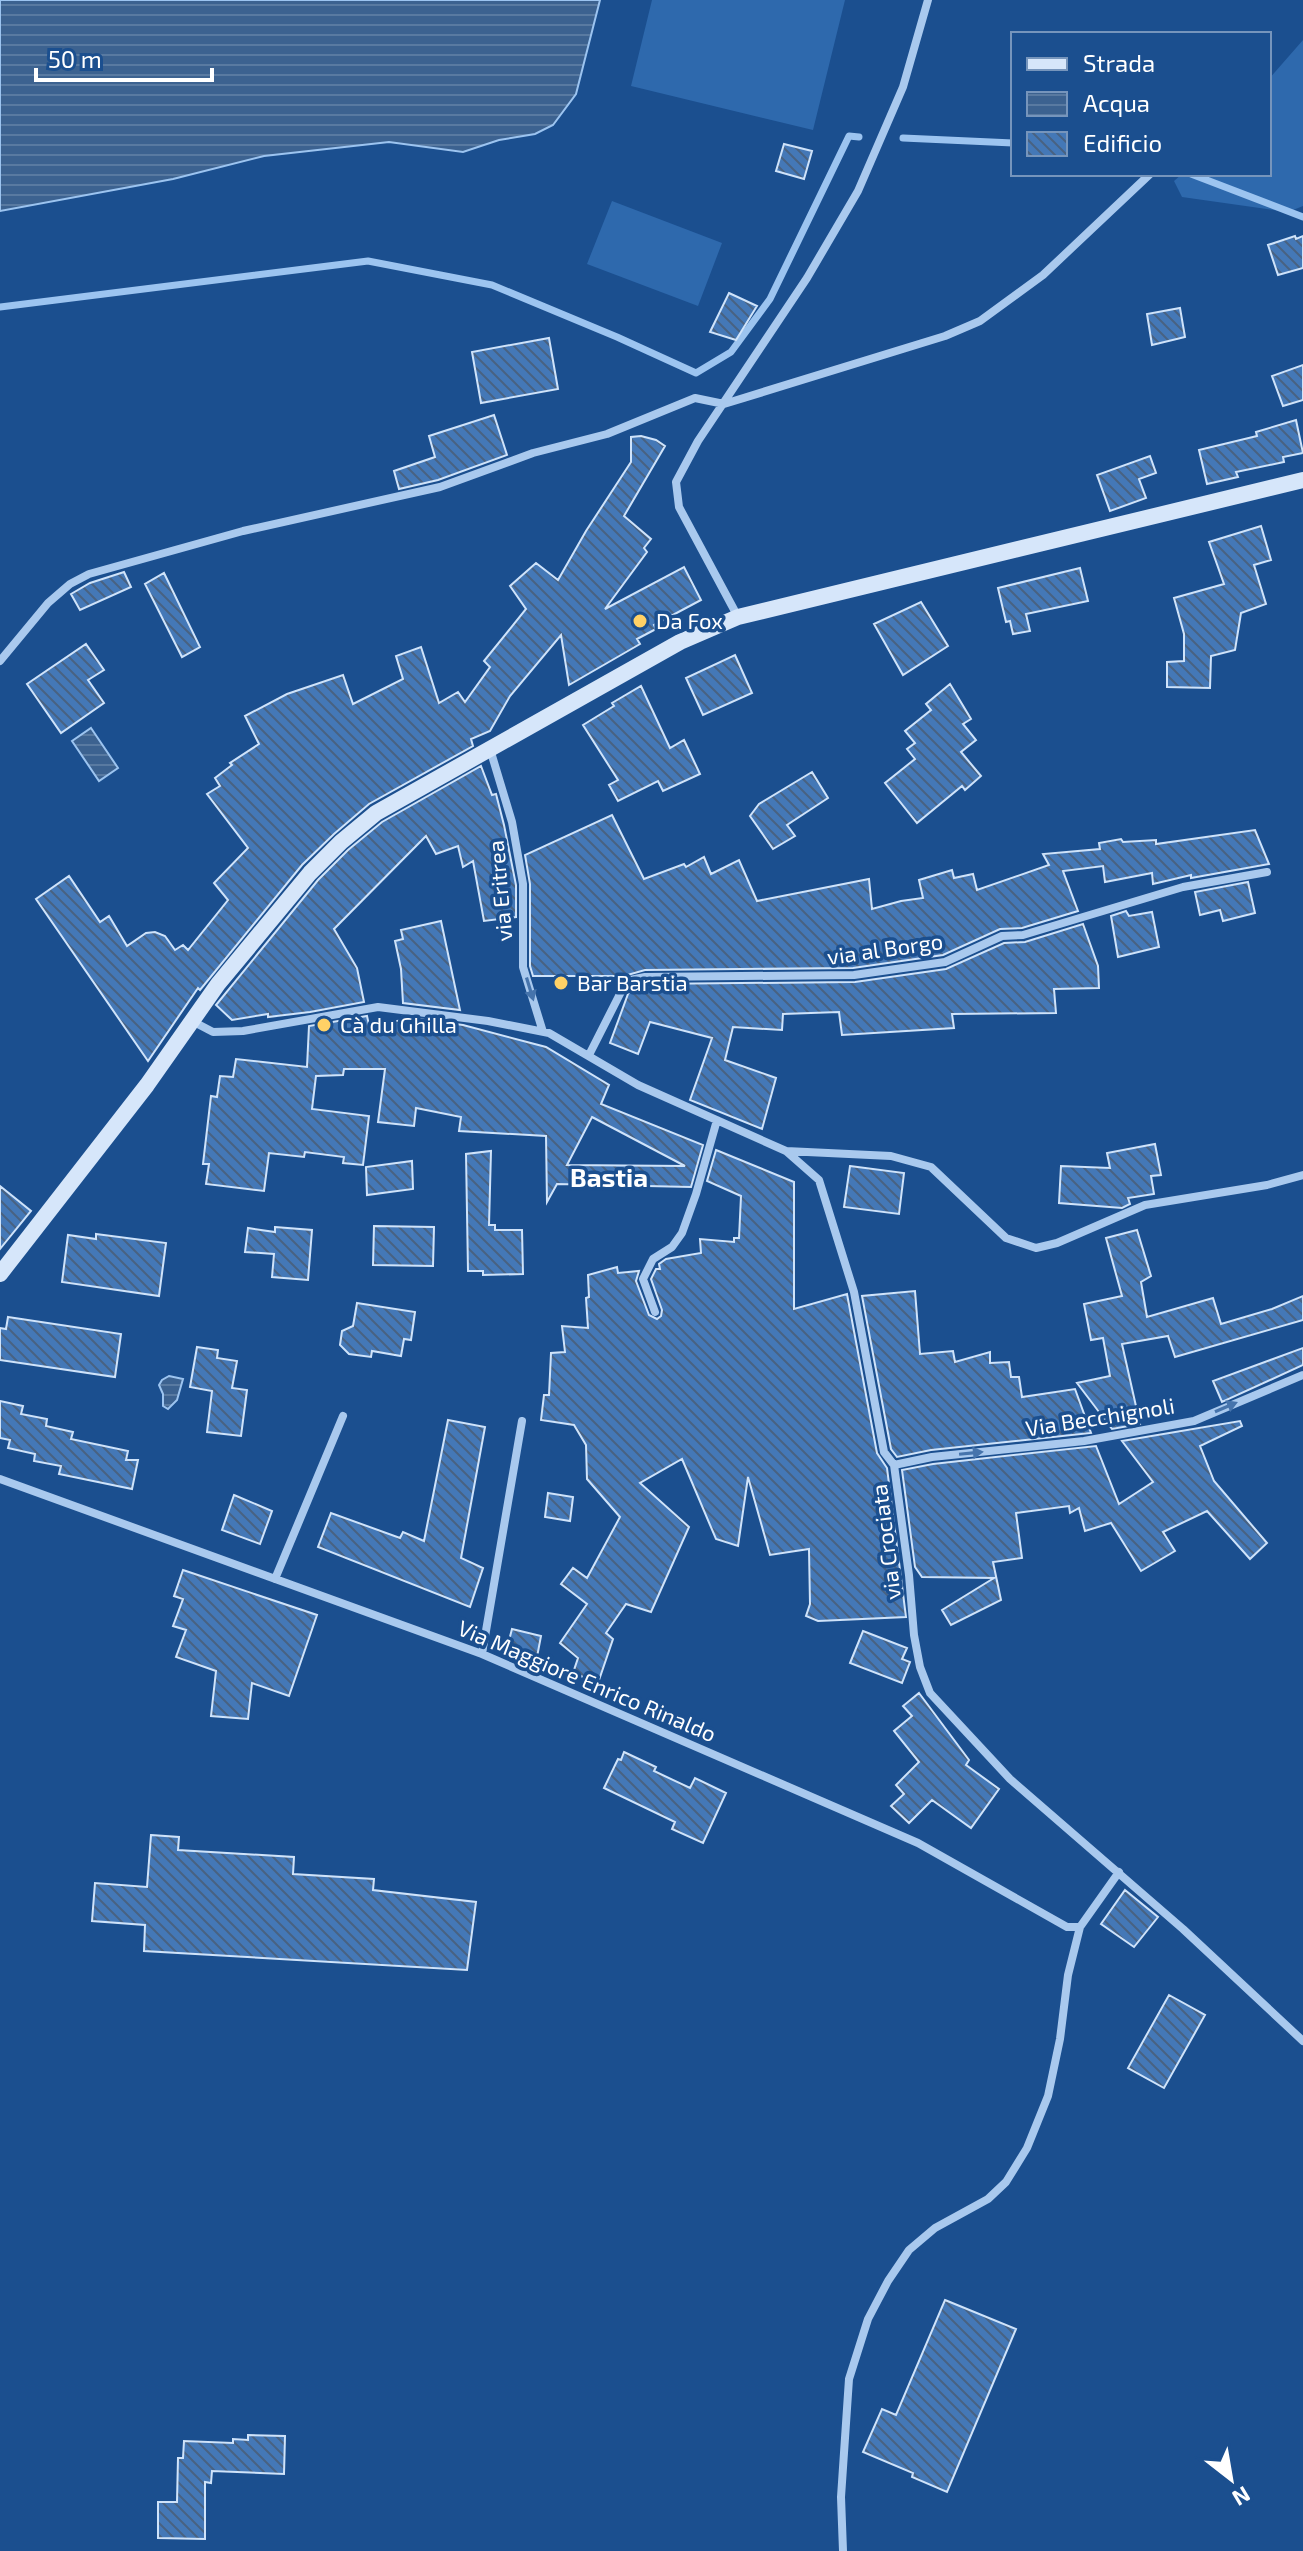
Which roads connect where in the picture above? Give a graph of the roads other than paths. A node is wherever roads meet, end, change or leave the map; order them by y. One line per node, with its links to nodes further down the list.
1 (928, 0): 3 (street)
2 (1148, 176): 3 (street)
3 (724, 404): 5 (street); 6 (street)
4 (1303, 480): 5 (main road)
5 (738, 617): 7 (main road)
6 (0, 661)
7 (490, 748): 9 (main road); 10 (street, via Eritrea, one-way to 10)
8 (1267, 872): 11 (street, via al Borgo)
9 (192, 1021): 10 (street); 15 (main road)
10 (543, 1032): 11 (street)
11 (589, 1055): 12 (street)
12 (717, 1120): 13 (street); 16 (street)
13 (786, 1151): 14 (street); 20 (street, via Crociata)
14 (1303, 1175)
15 (0, 1274)
16 (655, 1312)
17 (1303, 1375): 20 (street, Via Becchignoli, one-way to 17)
18 (343, 1416): 22 (street)
19 (522, 1421): 23 (street)
20 (894, 1465): 24 (street, via Crociata)
21 (0, 1479): 22 (street, Via Maggiore Enrico Rinaldo)
22 (275, 1579): 23 (street, Via Maggiore Enrico Rinaldo)
23 (482, 1654): 25 (street, Via Maggiore Enrico Rinaldo)
24 (1119, 1872): 25 (street); 26 (street, via Crociata)
25 (1080, 1927): 27 (street)
26 (1303, 2041)
27 (843, 2551)

